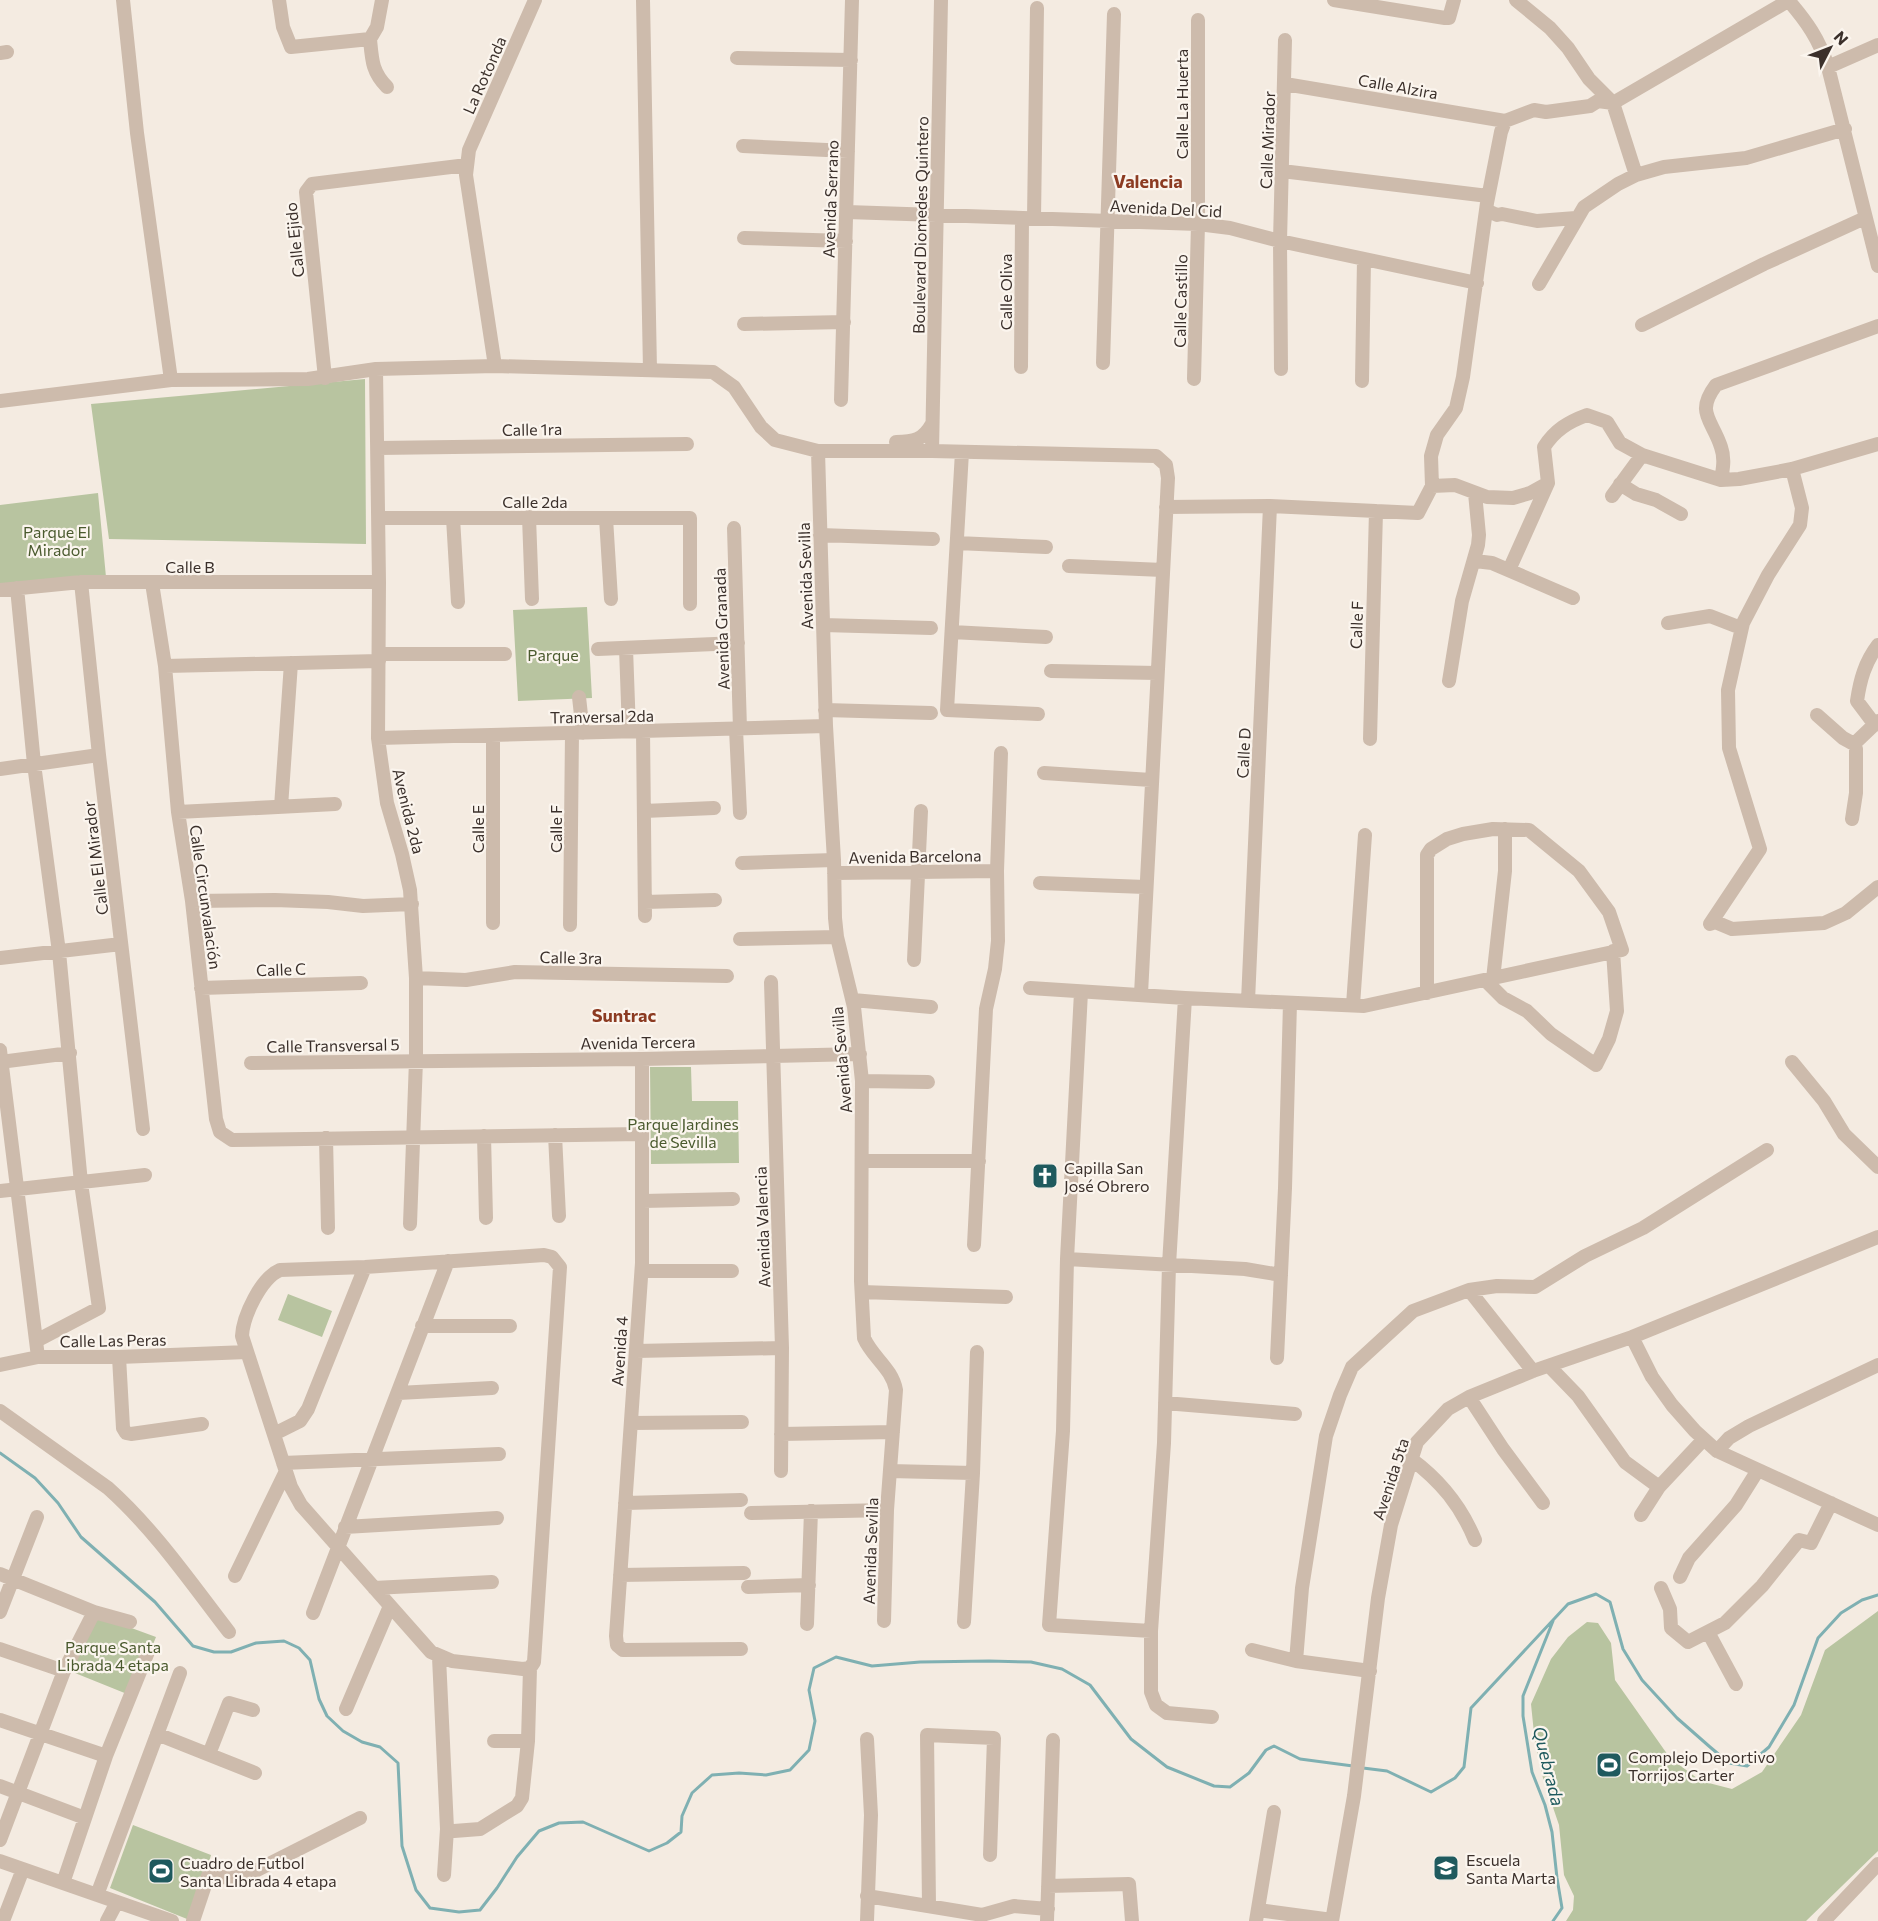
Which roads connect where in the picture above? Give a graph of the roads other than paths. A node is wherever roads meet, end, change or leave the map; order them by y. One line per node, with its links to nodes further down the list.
1 (123, 0): 60 (street)
2 (279, 0): 17 (street)
3 (382, 0): 17 (street)
4 (535, 0): 30 (street, La Rotonda)
5 (643, 0): 57 (street)
6 (852, 0): 21 (street, Avenida Serrano)
7 (941, 0): 35 (street, Boulevard Diomedes Quintero)
8 (1334, 0): 12 (street)
9 (1454, 0): 13 (street)
10 (1516, 0): 25 (street)
11 (1788, 0): 22 (street); 25 (street)
12 (1352, 2): 13 (street)
13 (1401, 5)
14 (1037, 8): 36 (street, Calle Oliva)
15 (1113, 15): 39 (street)
16 (1198, 20): 40 (street, Calle La Huerta)
17 (369, 39): 24 (street)
18 (1285, 40): 23 (street, Calle Mirador)
19 (1878, 45): 22 (street)
20 (737, 58): 21 (street)
21 (851, 60): 29 (street, Avenida Serrano)
22 (1828, 67): 27 (street)
23 (1285, 84): 26 (street, Calle Alzira); 31 (street, Calle Mirador)
24 (387, 87)
25 (1613, 103): 26 (street); 32 (street)
26 (1505, 121): 33 (street)
27 (1845, 129): 32 (street); 38 (street)
28 (743, 146): 29 (street)
29 (848, 151): 34 (street, Avenida Serrano)
30 (467, 165): 53 (street, La Rotonda); 58 (street, Calle Ejido)
31 (1282, 171): 33 (street); 42 (street, Calle Mirador)
32 (1636, 175): 37 (street)
33 (1487, 203): 37 (street); 46 (street)
34 (847, 212): 35 (street, Avenida Del Cid); 43 (street, Avenida Serrano)
35 (937, 215): 36 (street, Avenida Del Cid); 64 (street, Boulevard Diomedes Quintero)
36 (1028, 218): 39 (street, Avenida Del Cid); 54 (street, Calle Oliva)
37 (1576, 218): 47 (street)
38 (1865, 218): 45 (street); 50 (street)
39 (1107, 221): 40 (street, Avenida Del Cid); 52 (street)
40 (1198, 224): 42 (street, Avenida Del Cid); 59 (street, Calle Castillo)
41 (744, 238): 43 (street)
42 (1280, 241): 44 (street, Avenida Del Cid); 56 (street, Calle Mirador)
43 (846, 242): 48 (street, Avenida Serrano)
44 (1364, 259): 46 (street, Avenida Del Cid); 61 (street)
45 (1878, 266)
46 (1477, 283): 77 (street)
47 (1539, 284)
48 (844, 322): 49 (street); 62 (street, Avenida Serrano)
49 (744, 324)
50 (1642, 325)
51 (1878, 326): 74 (street)
52 (1103, 363)
53 (495, 366): 55 (street); 57 (street)
54 (1021, 367)
55 (376, 369): 58 (street); 67 (street, Avenida 2da)
56 (1281, 369)
57 (650, 370): 68 (street)
58 (325, 378): 60 (street)
59 (1194, 379)
60 (171, 380): 63 (street)
61 (1362, 381)
62 (841, 400)
63 (0, 401)
64 (933, 422): 69 (street); 70 (street, Boulevard Diomedes Quintero)
65 (687, 444): 67 (street, Calle 1ra)
66 (1878, 444): 73 (street)
67 (378, 448): 85 (street, Avenida 2da)
68 (818, 451): 69 (street); 89 (street, Avenida Sevilla)
69 (859, 451): 70 (street)
70 (932, 451): 71 (street)
71 (962, 452): 81 (street); 91 (street)
72 (1641, 454): 74 (street); 75 (street); 76 (street)
73 (1792, 469): 74 (street); 110 (street)
74 (1721, 480)
75 (1548, 483): 78 (street); 96 (street)
76 (1620, 484): 79 (street); 83 (street)
77 (1432, 486): 78 (street); 82 (street)
78 (1475, 493): 93 (street)
79 (1612, 496)
80 (1270, 506): 81 (street); 82 (street); 187 (street, Calle D)
81 (1166, 507): 95 (street)
82 (1376, 511): 136 (street, Calle F)
83 (1681, 514)
84 (529, 517): 86 (street, Calle 2da); 87 (street, Calle 2da); 103 (street)
85 (379, 518): 86 (street, Calle 2da); 98 (street, Avenida 2da)
86 (453, 518): 105 (street)
87 (606, 518): 104 (street); 106 (street, Calle 2da)
88 (734, 528): 113 (street, Avenida Granada)
89 (820, 535): 90 (street); 108 (street, Avenida Sevilla)
90 (933, 539)
91 (957, 543): 92 (street); 111 (street)
92 (1046, 547)
93 (1475, 561): 96 (street); 123 (street)
94 (1069, 566): 95 (street)
95 (1162, 570): 122 (street)
96 (1509, 570): 102 (street)
97 (81, 582): 99 (street, Calle B); 100 (street, Calle B); 139 (street, Calle El Mirador)
98 (380, 582): 99 (street, Calle B); 118 (street, Avenida 2da)
99 (152, 583): 120 (street, Calle Circunvalación)
100 (17, 588): 101 (street, Calle B); 140 (street)
101 (0, 590)
102 (1573, 598)
103 (532, 599)
104 (611, 599)
105 (458, 602)
106 (690, 604)
107 (1668, 623): 110 (street)
108 (823, 625): 109 (street); 125 (street, Avenida Sevilla)
109 (931, 628)
110 (1741, 628): 160 (street)
111 (952, 632): 112 (street); 127 (street)
112 (1046, 637)
113 (738, 643): 115 (street); 131 (street, Avenida Granada)
114 (1878, 645): 129 (street)
115 (626, 648): 116 (street); 132 (street)
116 (598, 649)
117 (505, 654): 118 (street)
118 (379, 658): 119 (street); 135 (street, Avenida 2da)
119 (291, 663): 120 (street); 145 (street)
120 (165, 666): 149 (street, Calle Circunvalación)
121 (1051, 671): 122 (street)
122 (1157, 673): 143 (street)
123 (1449, 681)
124 (579, 697): 133 (street, Calle F)
125 (825, 710): 126 (street); 130 (street, Avenida Sevilla)
126 (931, 713)
127 (1038, 714)
128 (1817, 715): 137 (street)
129 (1876, 723): 137 (street)
130 (826, 726): 131 (street, Tranversal 2da); 155 (street, Avenida Sevilla)
131 (738, 729): 132 (street, Tranversal 2da); 150 (street, Avenida Granada)
132 (636, 731): 133 (street, Tranversal 2da); 148 (street)
133 (578, 733): 134 (street, Tranversal 2da); 167 (street, Calle F)
134 (494, 735): 135 (street, Tranversal 2da); 166 (street, Calle E)
135 (378, 738): 164 (street, Avenida 2da)
136 (1370, 739)
137 (1854, 744): 151 (street)
138 (1001, 753): 156 (street)
139 (99, 755): 140 (street); 170 (street, Calle El Mirador)
140 (34, 764): 141 (street); 172 (street)
141 (0, 769)
142 (1044, 773): 143 (street)
143 (1151, 780): 159 (street)
144 (335, 804): 145 (street)
145 (281, 807): 149 (street)
146 (714, 808): 148 (street)
147 (921, 810): 157 (street)
148 (644, 811): 163 (street)
149 (177, 812): 162 (street, Calle Circunvalación)
150 (740, 813)
151 (1852, 819)
152 (1505, 829): 171 (street); 177 (street); 183 (street)
153 (1365, 835): 189 (street)
154 (742, 863): 155 (street, Avenida Barcelona)
155 (834, 866): 157 (street, Avenida Barcelona); 168 (street, Avenida Sevilla)
156 (996, 871): 157 (street, Avenida Barcelona); 209 (street)
157 (920, 873): 174 (street)
158 (1040, 883): 159 (street)
159 (1145, 887): 184 (street)
160 (1878, 887)
161 (715, 900): 163 (street)
162 (192, 901): 164 (street); 180 (street, Calle Circunvalación)
163 (645, 902): 165 (street)
164 (412, 904): 176 (street, Avenida 2da)
165 (645, 916)
166 (493, 923)
167 (570, 925)
168 (837, 937): 169 (street); 186 (street, Avenida Sevilla)
169 (740, 939)
170 (121, 945): 172 (street); 201 (street, Calle El Mirador)
171 (1613, 951): 177 (street); 177 (street)
172 (59, 952): 173 (street); 191 (street)
173 (0, 958)
174 (914, 960)
175 (727, 976): 176 (street, Calle 3ra)
176 (416, 978): 196 (street, Avenida 2da)
177 (1489, 980): 183 (street)
178 (771, 982): 193 (street, Avenida Valencia)
179 (361, 983): 180 (street, Calle C)
180 (201, 988): 206 (street, Calle Circunvalación)
181 (1030, 988): 182 (street)
182 (1081, 992): 184 (street); 223 (street)
183 (1426, 993): 189 (street)
184 (1141, 994): 185 (street)
185 (1185, 998): 187 (street); 225 (street)
186 (853, 1000): 190 (street); 192 (street, Avenida Sevilla)
187 (1248, 1001): 188 (street)
188 (1290, 1003): 189 (street); 229 (street)
189 (1353, 1005)
190 (931, 1007)
191 (70, 1053): 194 (street); 212 (street)
192 (860, 1054): 193 (street, Avenida Tercera); 199 (street, Avenida Sevilla)
193 (774, 1055): 195 (street, Avenida Tercera); 238 (street, Avenida Valencia)
194 (0, 1058): 213 (street)
195 (642, 1059): 196 (street, Avenida Tercera); 202 (street, Avenida 4)
196 (416, 1060): 197 (street, Calle Transversal 5); 205 (street, Avenida 2da)
197 (251, 1062)
198 (1792, 1062): 210 (street)
199 (862, 1081): 200 (street); 208 (street, Avenida Sevilla)
200 (927, 1082)
201 (143, 1129)
202 (642, 1134): 203 (street); 216 (street, Avenida 4)
203 (555, 1135): 204 (street); 217 (street)
204 (484, 1136): 205 (street); 218 (street)
205 (413, 1137): 206 (street); 219 (street, Avenida 2da)
206 (326, 1138): 220 (street)
207 (1767, 1150): 230 (street)
208 (862, 1161): 209 (street); 231 (street, Avenida Sevilla)
209 (979, 1161): 222 (street)
210 (1878, 1167)
211 (145, 1175): 212 (street)
212 (81, 1183): 213 (street); 237 (street)
213 (19, 1188): 214 (street); 237 (street)
214 (0, 1191)
215 (734, 1199): 216 (street)
216 (643, 1201): 227 (street, Avenida 4)
217 (559, 1216)
218 (486, 1218)
219 (410, 1224)
220 (328, 1228)
221 (1878, 1237): 236 (street, Avenida 5ta)
222 (974, 1245)
223 (1067, 1259): 225 (street); 305 (street)
224 (448, 1262): 226 (street); 233 (street); 314 (street)
225 (1169, 1265): 229 (street); 253 (street)
226 (365, 1267): 235 (street); 260 (street)
227 (642, 1271): 228 (street); 239 (street, Avenida 4)
228 (732, 1271)
229 (1281, 1275): 245 (street)
230 (1469, 1290): 249 (street); 313 (street)
231 (862, 1292): 232 (street); 259 (street, Avenida Sevilla)
232 (1006, 1297)
233 (422, 1326): 234 (street); 251 (street)
234 (510, 1326)
235 (242, 1336): 240 (street); 242 (street)
236 (1632, 1337): 248 (street, Avenida 5ta); 262 (street)
237 (36, 1341): 243 (street)
238 (782, 1348): 239 (street); 261 (street, Avenida Valencia)
239 (636, 1351): 257 (street, Avenida 4)
240 (247, 1352): 242 (street, Calle Las Peras); 260 (street)
241 (977, 1352): 271 (street)
242 (228, 1353): 244 (street, Calle Las Peras)
243 (38, 1357): 244 (street, Calle Las Peras); 246 (street, Calle Las Peras)
244 (119, 1357): 258 (street)
245 (1277, 1358)
246 (0, 1365)
247 (1878, 1365): 263 (street)
248 (1549, 1366): 249 (street, Avenida 5ta); 272 (street)
249 (1533, 1371): 252 (street, Avenida 5ta)
250 (492, 1388): 251 (street)
251 (398, 1393): 265 (street)
252 (1470, 1397): 266 (street, Avenida 5ta); 275 (street)
253 (1165, 1403): 255 (street); 305 (street)
254 (0, 1411): 306 (street)
255 (1294, 1414)
256 (742, 1422): 257 (street)
257 (631, 1423): 274 (street, Avenida 4)
258 (202, 1424)
259 (893, 1432): 261 (street); 270 (street, Avenida Sevilla)
260 (274, 1434): 267 (street)
261 (782, 1434): 269 (street, Avenida Valencia)
262 (1704, 1439): 263 (street); 272 (street)
263 (1717, 1451): 268 (street)
264 (499, 1454): 265 (street)
265 (372, 1459): 267 (street); 284 (street)
266 (1411, 1459): 285 (street); 316 (street, Avenida 5ta)
267 (285, 1467): 286 (street); 289 (street)
268 (1758, 1470): 276 (street); 291 (street)
269 (781, 1471)
270 (890, 1471): 271 (street); 277 (street, Avenida Sevilla)
271 (973, 1473): 303 (street)
272 (1659, 1487): 280 (street)
273 (741, 1500): 274 (street)
274 (625, 1503): 288 (street, Avenida 4)
275 (1543, 1503)
276 (1831, 1503): 283 (street); 307 (street)
277 (887, 1510): 278 (street); 301 (street, Avenida Sevilla)
278 (811, 1511): 279 (street); 293 (street)
279 (751, 1513)
280 (1641, 1515)
281 (37, 1516): 290 (street)
282 (497, 1518): 284 (street)
283 (1878, 1525)
284 (345, 1527): 286 (street)
285 (1475, 1540)
286 (338, 1547): 295 (street); 300 (street)
287 (744, 1573): 288 (street)
288 (620, 1575): 309 (street, Avenida 4)
289 (235, 1576)
290 (6, 1577): 298 (street); 299 (street)
291 (1680, 1577)
292 (492, 1582): 295 (street)
293 (809, 1585): 294 (street); 304 (street)
294 (748, 1587)
295 (374, 1588): 297 (street)
296 (1661, 1588): 307 (street)
297 (390, 1606): 312 (street); 319 (street)
298 (0, 1612)
299 (94, 1612): 302 (street); 315 (street)
300 (313, 1613)
301 (884, 1621)
302 (130, 1622)
303 (964, 1622)
304 (807, 1624)
305 (1151, 1631): 321 (street)
306 (229, 1632)
307 (1708, 1632): 318 (street)
308 (0, 1649): 315 (street)
309 (741, 1649)
310 (1252, 1650): 313 (street)
311 (148, 1652): 330 (street)
312 (439, 1657): 314 (street); 337 (street)
313 (1296, 1661): 316 (street)
314 (530, 1668): 328 (street)
315 (64, 1671): 323 (street)
316 (1370, 1671): 359 (street, Avenida 5ta)
317 (180, 1673): 324 (street)
318 (1736, 1684)
319 (346, 1708)
320 (253, 1710): 329 (street)
321 (1212, 1717)
322 (0, 1720): 323 (street)
323 (41, 1734): 330 (street); 333 (street)
324 (157, 1734): 329 (street); 346 (street)
325 (867, 1739): 347 (street)
326 (494, 1740): 328 (street)
327 (1053, 1740): 345 (street)
328 (528, 1741): 337 (street)
329 (209, 1754): 331 (street)
330 (106, 1756): 335 (street)
331 (255, 1773)
332 (0, 1786): 333 (street)
333 (18, 1792): 335 (street); 338 (street)
334 (1274, 1812): 351 (street)
335 (85, 1818): 344 (street)
336 (360, 1818): 356 (street)
337 (447, 1829): 343 (street)
338 (0, 1840)
339 (990, 1855): 349 (street)
340 (0, 1861): 342 (street)
341 (1878, 1864): 360 (street)
342 (23, 1869): 344 (street); 353 (street)
343 (444, 1875)
344 (63, 1883): 346 (street)
345 (1048, 1886): 350 (street); 358 (street)
346 (97, 1895): 348 (street)
347 (867, 1896): 349 (street); 357 (street)
348 (117, 1902): 352 (street); 354 (street)
349 (929, 1905): 350 (street)
350 (1047, 1915)
351 (1257, 1915): 359 (street)
352 (154, 1918): 355 (street)
353 (3, 1921)
354 (107, 1921)
355 (172, 1921)
356 (193, 1921)
357 (867, 1921)
358 (1132, 1921)
359 (1332, 1921)
360 (1824, 1921)

